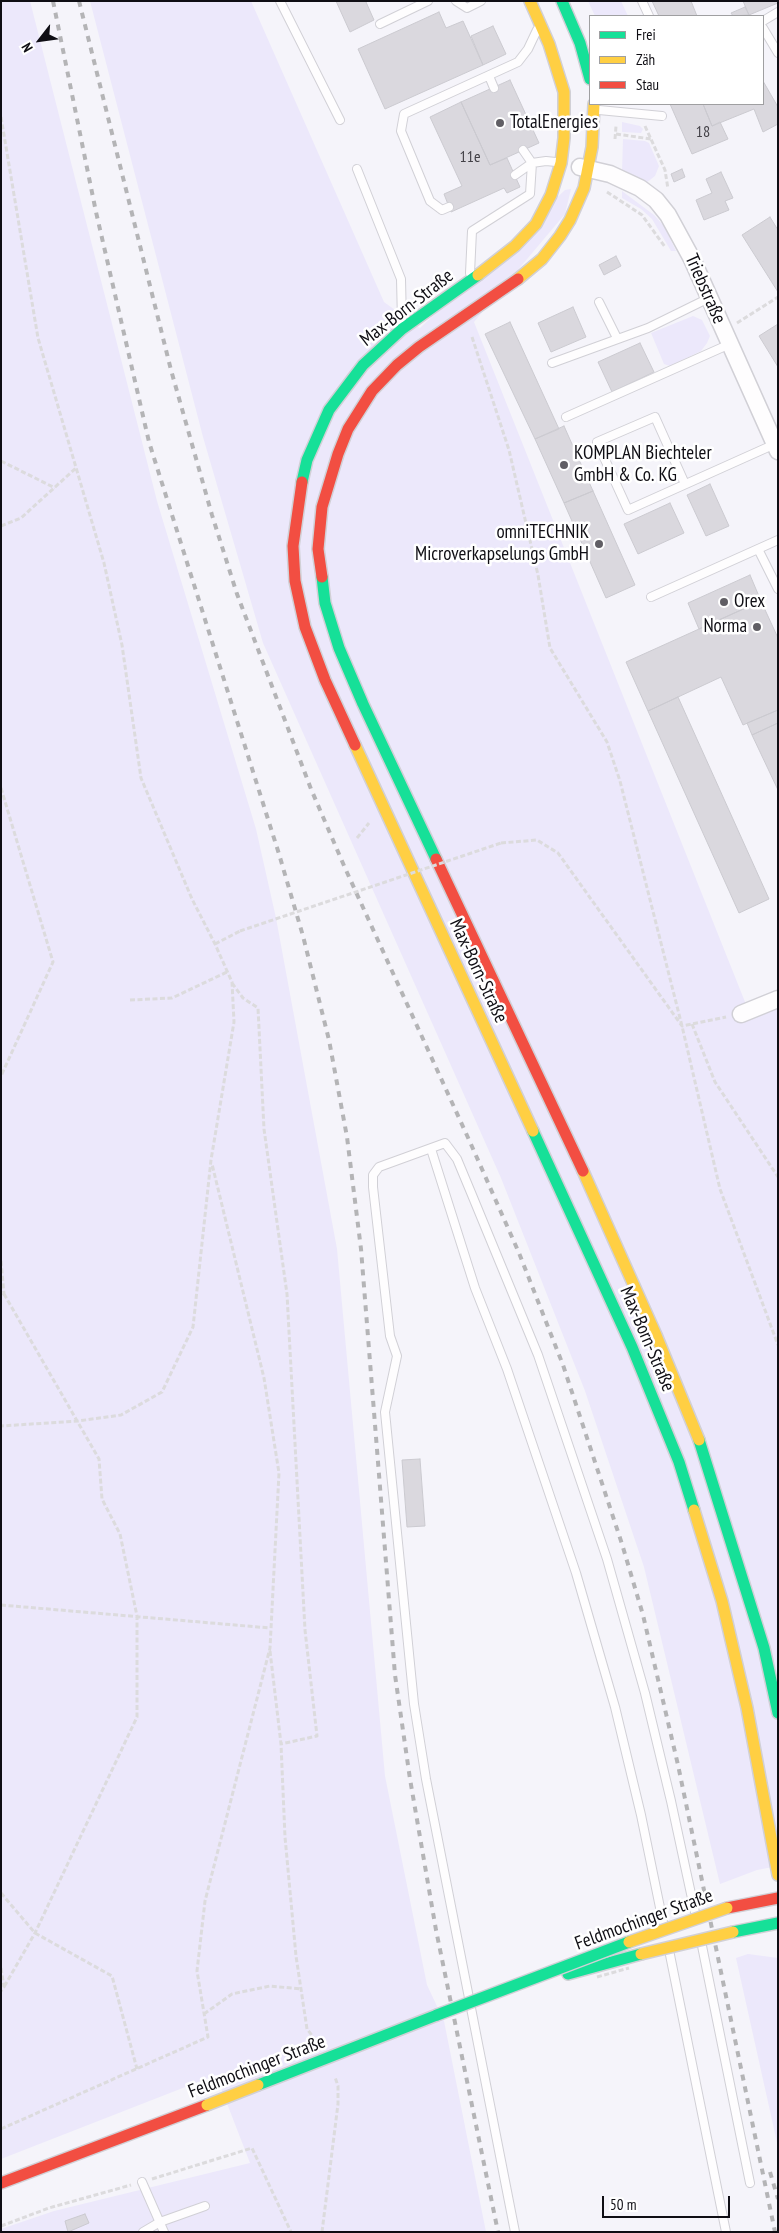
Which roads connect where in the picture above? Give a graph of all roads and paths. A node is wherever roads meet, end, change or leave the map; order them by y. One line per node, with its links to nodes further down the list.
1 (280, 1): 22 (lane)
2 (428, 1): 12 (lane)
3 (456, 1): 4 (lane)
4 (481, 1)
5 (530, 1): 11 (main road)
6 (562, 1): 15 (main road)
7 (642, 1): 9 (lane)
8 (778, 12): 10 (lane)
9 (649, 15)
10 (764, 20)
11 (540, 23): 16 (lane); 27 (main road)
12 (380, 24)
13 (764, 30): 14 (lane)
14 (778, 53)
15 (589, 70)
16 (488, 76): 17 (lane); 32 (lane)
17 (494, 88)
18 (594, 107): 19 (lane); 29 (main road)
19 (639, 113): 20 (lane); 24 (path)
20 (662, 116)
21 (1, 117): 47 (path)
22 (340, 120)
23 (616, 134): 24 (path)
24 (651, 139): 33 (path)
25 (523, 150): 26 (lane)
26 (532, 163): 27 (lane); 30 (lane); 35 (lane)
27 (561, 163): 29 (street, Triebstraße); 35 (main road, Max-Born-Straße)
28 (358, 169): 39 (lane)
29 (588, 169): 33 (street, Triebstraße); 77 (main road, Max-Born-Straße)
30 (515, 175)
31 (606, 192): 34 (path)
32 (449, 207)
33 (668, 215): 37 (street, Triebstraße)
34 (666, 249)
35 (466, 284): 39 (main road, Max-Born-Straße)
36 (778, 296): 42 (path)
37 (709, 298): 41 (lane); 42 (street, Triebstraße)
38 (599, 302): 41 (lane)
39 (402, 329): 79 (main road, Max-Born-Straße)
40 (471, 338): 63 (path)
41 (617, 338): 43 (lane)
42 (727, 338): 44 (lane); 45 (street, Triebstraße)
43 (552, 363)
44 (566, 417)
45 (775, 437): 48 (lane)
46 (1, 461): 49 (path)
47 (76, 468): 49 (path); 56 (path)
48 (685, 484): 48 (lane)
49 (55, 488): 50 (path)
50 (1, 526)
51 (778, 540): 52 (lane)
52 (758, 548): 53 (lane); 54 (lane)
53 (778, 589)
54 (651, 597)
55 (1, 788): 64 (path)
56 (216, 944): 57 (path); 63 (path, bridge)
57 (227, 972): 58 (path); 60 (path)
58 (232, 982): 66 (path); 78 (path)
59 (778, 999): 61 (street)
60 (130, 1000)
61 (741, 1014): 62 (path)
62 (692, 1024): 63 (path); 67 (path)
63 (682, 1026): 70 (path)
64 (1, 1076)
65 (431, 1149): 83 (lane); 108 (lane); 109 (lane)
66 (211, 1160): 71 (path); 75 (path)
67 (778, 1178)
68 (1, 1262): 69 (path)
69 (3, 1295): 71 (path)
70 (778, 1345)
71 (78, 1421): 72 (path); 74 (path)
72 (1, 1426)
73 (1, 1605): 74 (path)
74 (137, 1616): 75 (path); 84 (path)
75 (270, 1628): 76 (path)
76 (270, 1648): 78 (path); 93 (path)
77 (778, 1714)
78 (281, 1744): 91 (path)
79 (778, 1875)
80 (1, 1893): 84 (path)
81 (778, 1898): 89 (main road, Feldmochinger Straße, bridge)
82 (778, 1923): 89 (main road, Feldmochinger Straße, bridge)
83 (697, 1926)
84 (35, 1933): 90 (path); 95 (path)
85 (699, 1935): 100 (lane)
86 (1, 1968): 90 (path)
87 (634, 1968): 88 (path, bridge)
88 (588, 1979)
89 (526, 1983): 99 (main road, Feldmochinger Straße, bridge)
90 (4, 1987): 92 (path)
91 (301, 1989): 93 (path); 94 (path)
92 (1, 1991)
93 (204, 2014): 95 (path)
94 (318, 2044)
95 (137, 2069): 97 (path)
96 (335, 2077): 107 (path)
97 (1, 2130)
98 (142, 2182): 102 (lane); 103 (path); 106 (path)
99 (1, 2183)
100 (750, 2183)
101 (205, 2206): 102 (lane)
102 (160, 2222): 104 (lane); 105 (lane)
103 (1, 2226)
104 (143, 2232)
105 (164, 2232)
106 (291, 2232)
107 (322, 2232)
108 (515, 2232)
109 (726, 2232)

